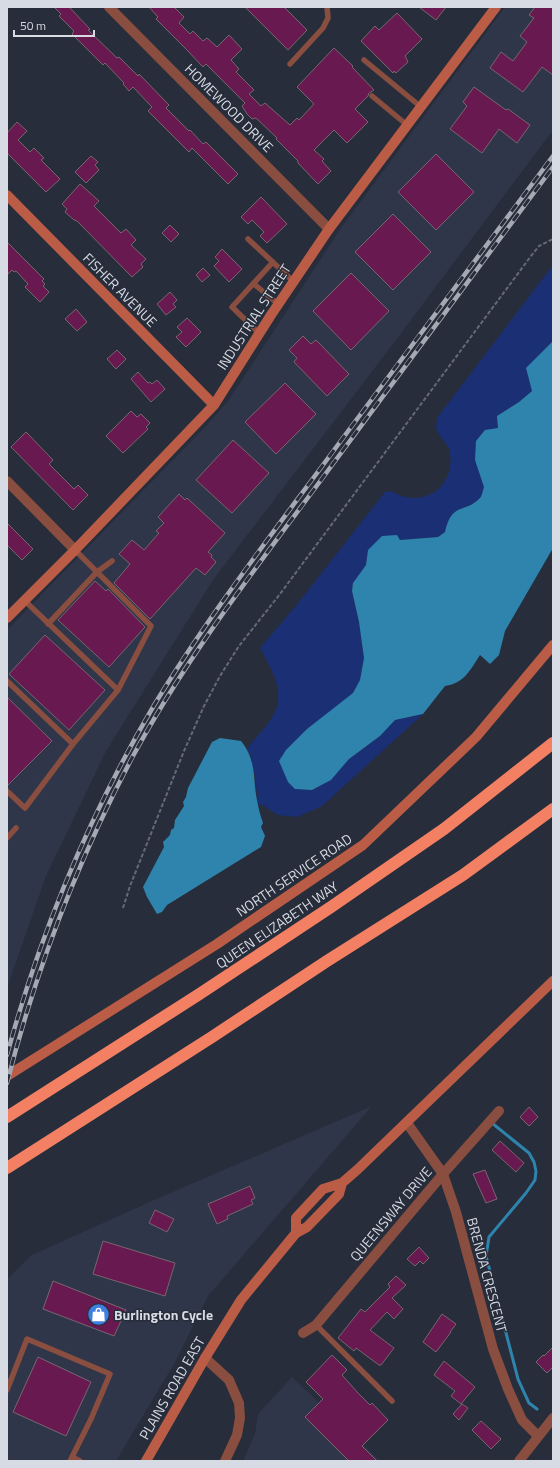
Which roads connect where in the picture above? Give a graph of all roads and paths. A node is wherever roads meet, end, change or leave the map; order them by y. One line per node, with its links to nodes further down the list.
1 (109, 7): 10 (street, HOMEWOOD DRIVE)
2 (327, 7): 5 (lane)
3 (496, 7): 7 (street, INDUSTRIAL STREET)
4 (364, 60): 7 (lane)
5 (290, 64)
6 (372, 96): 8 (lane)
7 (421, 107): 8 (street, INDUSTRIAL STREET)
8 (407, 125): 10 (street, INDUSTRIAL STREET)
9 (7, 195): 18 (street, FISHER AVENUE)
10 (328, 229): 14 (street, INDUSTRIAL STREET)
11 (248, 239): 13 (lane)
12 (553, 239): 35 (path)
13 (273, 262): 14 (lane); 15 (lane)
14 (293, 281): 16 (street, INDUSTRIAL STREET)
15 (254, 284): 16 (lane); 17 (lane)
16 (278, 304): 17 (street, INDUSTRIAL STREET)
17 (259, 333): 18 (street, INDUSTRIAL STREET)
18 (214, 405): 20 (street, INDUSTRIAL STREET)
19 (7, 481): 20 (street)
20 (75, 550): 22 (lane); 23 (street, INDUSTRIAL STREET)
21 (112, 561): 22 (lane)
22 (97, 572): 25 (lane); 28 (lane)
23 (25, 600): 24 (street, INDUSTRIAL STREET); 25 (lane)
24 (7, 618)
25 (48, 624): 28 (lane)
26 (553, 645): 37 (street, NORTH SERVICE ROAD)
27 (7, 681): 30 (lane)
28 (118, 690): 30 (lane)
29 (553, 743): 39 (highway, QUEEN ELIZABETH WAY)
30 (73, 744): 31 (lane)
31 (7, 792)
32 (553, 809): 41 (highway)
33 (16, 828): 34 (lane)
34 (7, 838)
35 (123, 908)
36 (553, 981): 40 (street)
37 (7, 1076)
38 (499, 1111): 42 (street, QUEENSWAY DRIVE)
39 (7, 1116)
40 (407, 1123): 42 (street, BRENDA CRESCENT); 43 (street, PLAINS ROAD EAST)
41 (8, 1167)
42 (442, 1174): 45 (street, QUEENSWAY DRIVE); 51 (street, BRENDA CRESCENT)
43 (342, 1183): 44 (street, PLAINS ROAD EAST); 44 (street, PLAINS ROAD EAST)
44 (296, 1233): 47 (street, PLAINS ROAD EAST)
45 (316, 1326): 46 (street, QUEENSWAY DRIVE); 49 (lane)
46 (302, 1333)
47 (204, 1358): 54 (street, PLAINS ROAD EAST); 55 (street)
48 (7, 1390): 52 (lane)
49 (392, 1401)
50 (553, 1418): 51 (street)
51 (538, 1436): 56 (street)
52 (71, 1459): 53 (lane)
53 (80, 1461)
54 (146, 1461)
55 (225, 1461)
56 (518, 1461)

